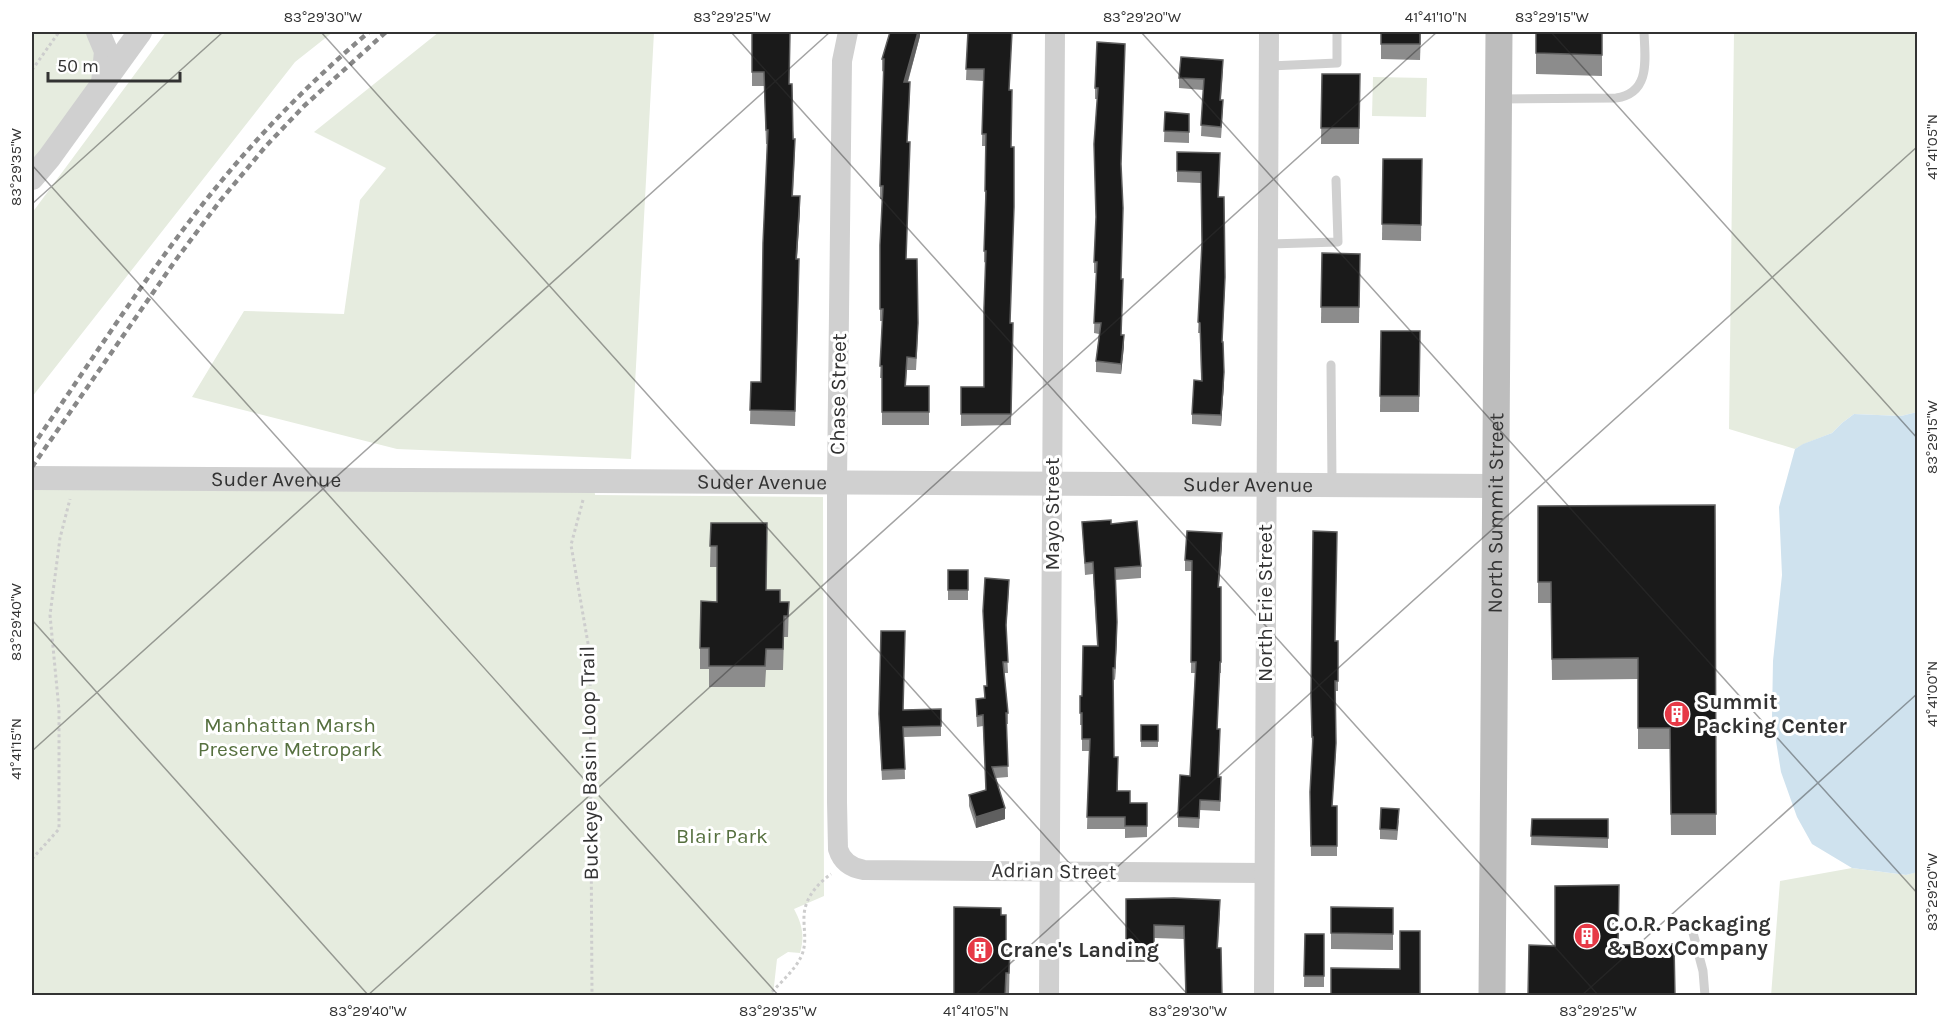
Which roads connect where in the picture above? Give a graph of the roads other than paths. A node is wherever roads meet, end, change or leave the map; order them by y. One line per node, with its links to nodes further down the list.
1 (99, 32): 10 (street)
2 (141, 32): 10 (street)
3 (848, 32): 17 (street, Chase Street)
4 (1055, 32): 18 (street, Mayo Street)
5 (1269, 32): 9 (street, North Erie Street)
6 (1337, 32): 9 (lane)
7 (1499, 32): 11 (main road, North Summit Street)
8 (1644, 32): 11 (lane)
9 (1269, 66): 14 (street, North Erie Street)
10 (103, 83): 12 (street)
11 (1499, 99): 21 (main road, North Summit Street)
12 (32, 178)
13 (1336, 180): 14 (lane)
14 (1267, 244): 19 (street, North Erie Street)
15 (1331, 365): 20 (lane)
16 (32, 478): 17 (street, Suder Avenue)
17 (837, 482): 18 (street, Suder Avenue); 22 (street, Chase Street)
18 (1053, 484): 19 (street, Suder Avenue); 23 (street, Mayo Street)
19 (1265, 485): 20 (street, Suder Avenue); 24 (street, North Erie Street)
20 (1332, 485): 21 (street, Suder Avenue)
21 (1495, 486): 28 (main road, North Summit Street)
22 (845, 862): 23 (street, Adrian Street)
23 (1049, 872): 24 (street, Adrian Street); 26 (street, Mayo Street)
24 (1264, 873): 27 (street, North Erie Street)
25 (1692, 929): 29 (lane)
26 (1048, 996)
27 (1264, 996)
28 (1492, 996)
29 (1705, 996)

